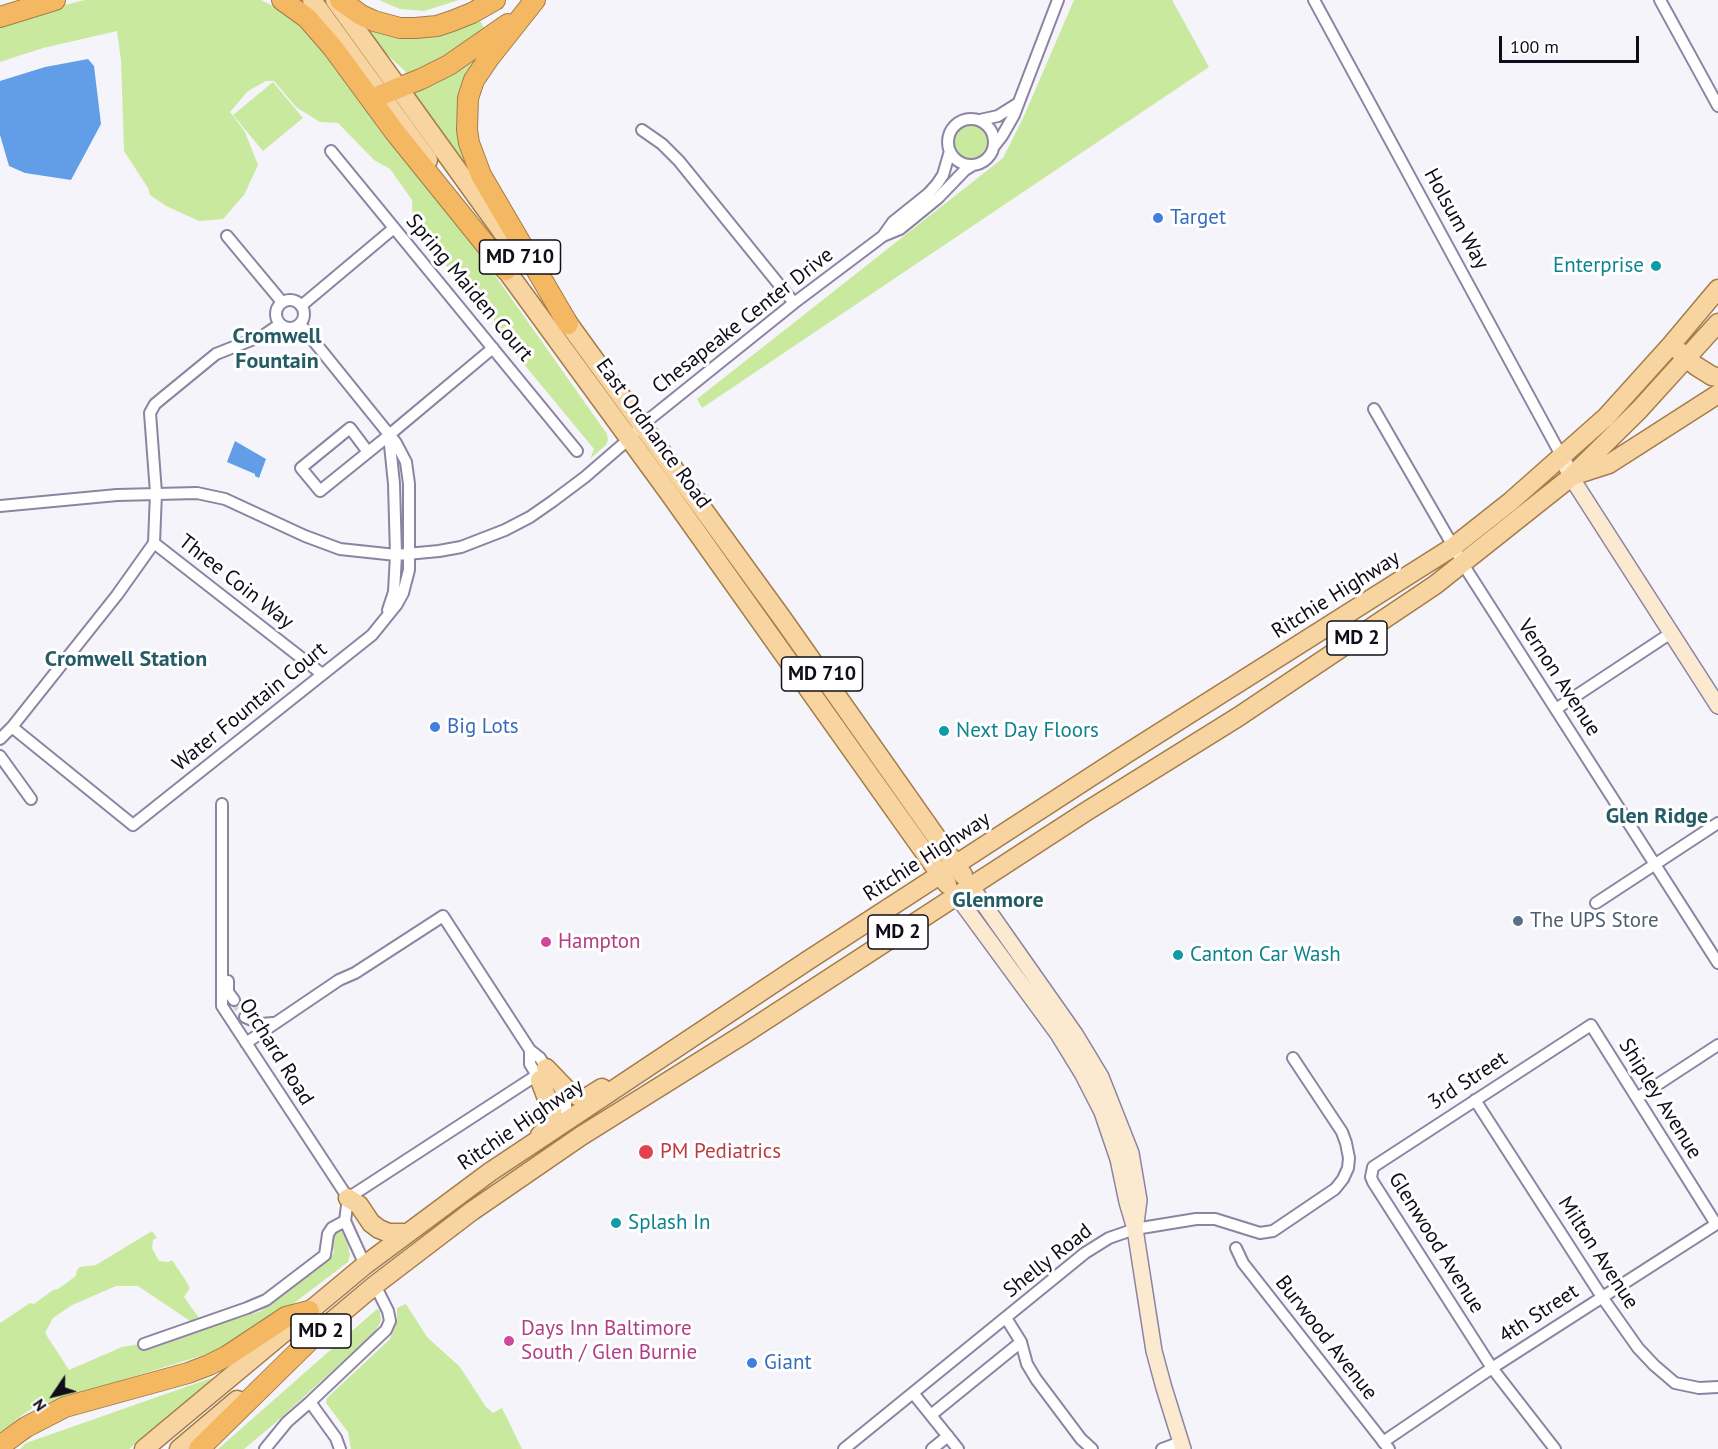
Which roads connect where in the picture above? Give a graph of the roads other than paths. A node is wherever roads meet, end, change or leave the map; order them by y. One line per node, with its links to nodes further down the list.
1 (56, 0): 11 (highway)
2 (282, 0): 24 (highway)
3 (312, 0): 12 (main road, East Ordnance Road / MD 710)
4 (335, 0): 12 (main road, East Ordnance Road / MD 710)
5 (340, 0): 6 (highway)
6 (495, 0)
7 (1058, 0): 13 (street)
8 (1314, 0): 44 (street, Holsum Way)
9 (1660, 0): 14 (street)
10 (530, 6): 12 (highway); 32 (highway)
11 (0, 18)
12 (390, 92): 24 (main road, East Ordnance Road / MD 710); 32 (main road, East Ordnance Road / MD 710)
13 (1017, 104): 15 (street); 17 (street)
14 (1718, 106)
15 (980, 120): 17 (street); 19 (street)
16 (642, 130): 27 (street)
17 (995, 145): 20 (street)
18 (331, 151): 21 (street, Spring Maiden Court)
19 (950, 151): 20 (street); 23 (street)
20 (973, 165): 23 (street)
21 (394, 228): 28 (street); 34 (street, Spring Maiden Court)
22 (227, 236): 26 (street)
23 (883, 236): 27 (street, Chesapeake Center Drive)
24 (506, 270): 41 (main road, East Ordnance Road / MD 710)
25 (1718, 289): 33 (main road, Ritchie Highway / MD 2)
26 (282, 302): 28 (street); 30 (street)
27 (794, 303): 39 (street, Chesapeake Center Drive)
28 (301, 306): 31 (street)
29 (1718, 323): 35 (main road, Ritchie Highway / MD 2)
30 (280, 324): 31 (street); 46 (street)
31 (300, 324): 40 (street, Water Fountain Court)
32 (568, 324): 39 (main road, East Ordnance Road / MD 710)
33 (1671, 345): 35 (main road); 44 (main road, Ritchie Highway / MD 2)
34 (493, 348): 40 (street); 42 (street, Spring Maiden Court)
35 (1687, 358): 36 (main road); 45 (main road, Ritchie Highway / MD 2)
36 (1718, 377)
37 (1718, 394): 45 (main road)
38 (1374, 409): 49 (street, Vernon Avenue)
39 (642, 425): 41 (street, Chesapeake Center Drive); 65 (main road, East Ordnance Road / MD 710)
40 (389, 435): 43 (street); 50 (street, Water Fountain Court); 51 (street, Water Fountain Court)
41 (629, 439): 50 (street, Chesapeake Center Drive); 66 (main road, East Ordnance Road / MD 710)
42 (577, 451)
43 (368, 452): 43 (street)
44 (1562, 457): 45 (main road); 49 (main road, Ritchie Highway / MD 2)
45 (1570, 477): 52 (main road, Ritchie Highway / MD 2); 54 (main road)
46 (156, 492): 47 (street, Chesapeake Center Drive); 48 (street); 51 (street, Chesapeake Center Drive)
47 (0, 506)
48 (154, 543): 55 (street, Three Coin Way); 58 (street)
49 (1453, 548): 52 (street, Vernon Avenue); 65 (main road, Ritchie Highway / MD 2)
50 (409, 554): 51 (street, Chesapeake Center Drive); 53 (street, Water Fountain Court)
51 (396, 555): 53 (street, Water Fountain Court)
52 (1463, 563): 57 (street, Vernon Avenue); 67 (main road, Ritchie Highway / MD 2)
53 (387, 616): 55 (street, Water Fountain Court)
54 (1671, 633): 56 (main road); 57 (street)
55 (322, 674): 58 (street, Water Fountain Court)
56 (1718, 706)
57 (1556, 709): 64 (street, Vernon Avenue)
58 (12, 727): 59 (street)
59 (0, 739)
60 (0, 756): 61 (street)
61 (31, 799)
62 (222, 804): 69 (street, Orchard Road)
63 (1718, 823): 64 (street)
64 (1655, 864): 68 (street); 70 (street, Vernon Avenue)
65 (956, 866): 66 (main road, Ritchie Highway / MD 2); 67 (main road, East Ordnance Road / MD 710)
66 (940, 876): 67 (main road, East Ordnance Road / MD 710); 71 (main road, Ritchie Highway / MD 2)
67 (963, 891): 79 (main road, Ritchie Highway / MD 2); 91 (main road)
68 (1596, 903)
69 (222, 935): 72 (street); 76 (street, Orchard Road)
70 (1718, 963)
71 (754, 997): 79 (main road); 81 (main road, Ritchie Highway / MD 2)
72 (234, 1000)
73 (245, 1017): 74 (street)
74 (273, 1023): 76 (street); 80 (street)
75 (1590, 1025): 82 (street, Shipley Avenue); 83 (street, 3rd Street)
76 (246, 1043): 87 (street, Orchard Road)
77 (1718, 1045): 82 (street)
78 (1293, 1058): 91 (street, Shelly Road)
79 (690, 1068): 95 (main road, Ritchie Highway / MD 2)
80 (541, 1074): 81 (main road); 84 (street); 85 (main road); 87 (street)
81 (637, 1075): 84 (main road, Ritchie Highway / MD 2)
82 (1637, 1098): 90 (street, Shipley Avenue)
83 (1475, 1100): 86 (street, 3rd Street); 96 (street, Milton Avenue)
84 (568, 1116): 85 (main road, Ritchie Highway / MD 2)
85 (534, 1142): 89 (main road, Ritchie Highway / MD 2)
86 (1371, 1173): 102 (street, Glenwood Avenue)
87 (348, 1198): 88 (street); 92 (main road)
88 (345, 1221): 94 (street); 101 (street)
89 (422, 1221): 92 (main road, Ritchie Highway / MD 2); 95 (main road)
90 (1717, 1223): 96 (street, 4th Street)
91 (1135, 1229): 98 (street, Shelly Road); 110 (main road)
92 (407, 1233): 94 (main road, Ritchie Highway / MD 2)
93 (1236, 1248): 108 (street, Burwood Avenue)
94 (365, 1265): 97 (main road, Ritchie Highway / MD 2); 99 (main road)
95 (375, 1285): 99 (main road, Ritchie Highway / MD 2); 105 (street)
96 (1602, 1297): 102 (street, 4th Street); 103 (street, Milton Avenue)
97 (309, 1311): 109 (highway); 111 (main road, Ritchie Highway / MD 2)
98 (1006, 1318): 100 (street); 104 (street, Shelly Road)
99 (310, 1340): 112 (main road, Ritchie Highway / MD 2); 113 (highway)
100 (1021, 1342): 106 (street); 119 (street)
101 (144, 1344)
102 (1492, 1368): 108 (street, 4th Street); 121 (street, Glenwood Avenue)
103 (1718, 1387)
104 (913, 1393): 106 (street); 116 (street, Shelly Road)
105 (310, 1402): 114 (street); 115 (street)
106 (931, 1415): 107 (street)
107 (948, 1436): 117 (street); 118 (street)
108 (1386, 1445)
109 (0, 1446)
110 (1182, 1446): 120 (street)
111 (144, 1449)
112 (179, 1449)
113 (199, 1449)
114 (265, 1449)
115 (340, 1449)
116 (844, 1449)
117 (932, 1449)
118 (958, 1449)
119 (1092, 1449)
120 (1162, 1449)
121 (1555, 1449)

